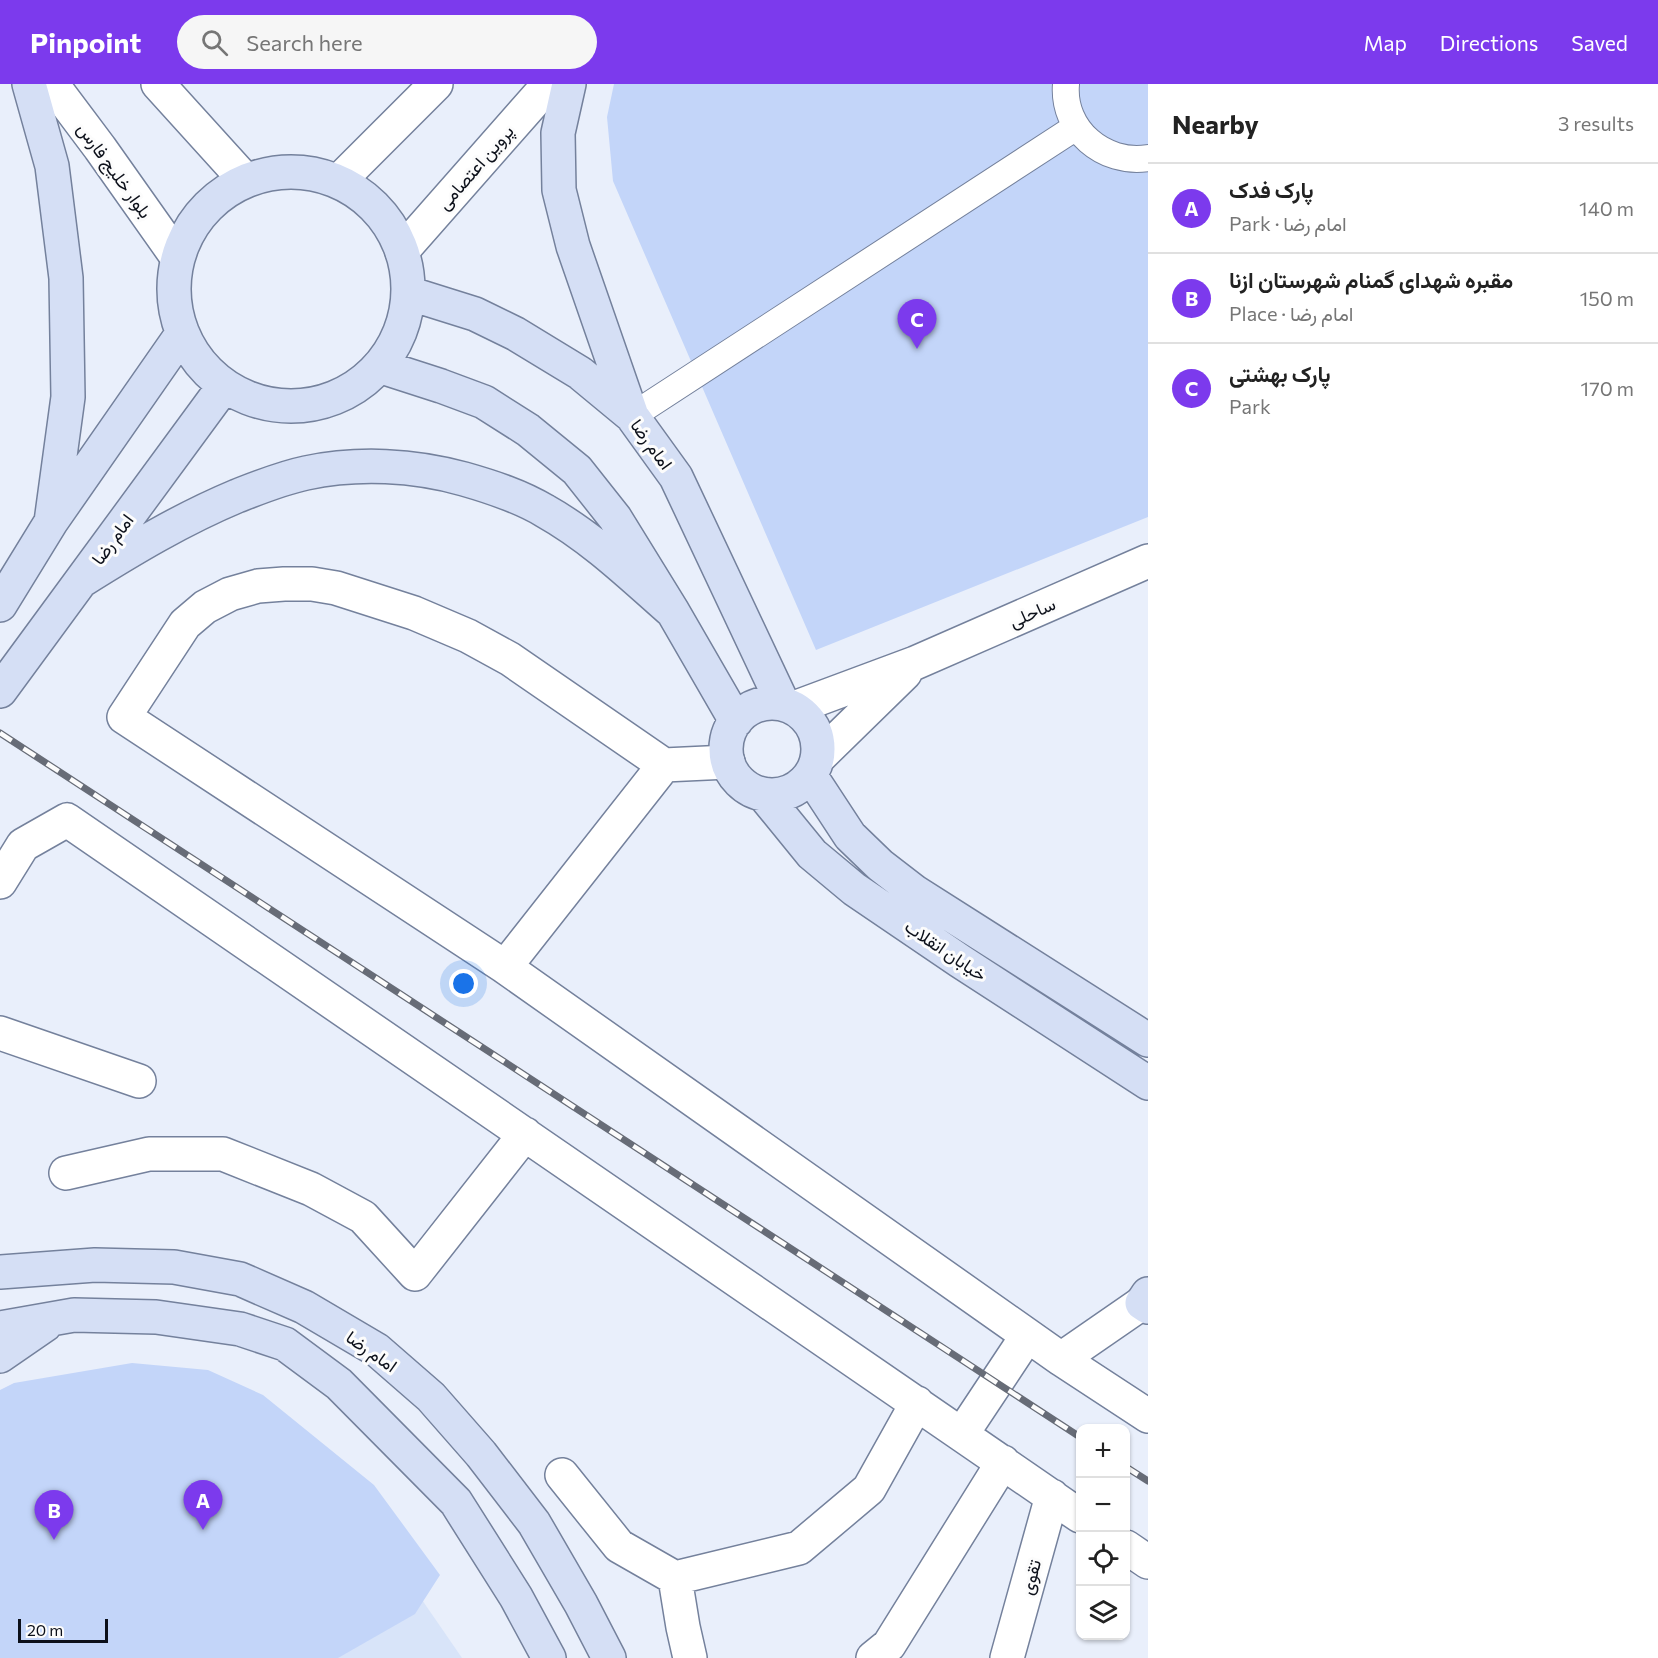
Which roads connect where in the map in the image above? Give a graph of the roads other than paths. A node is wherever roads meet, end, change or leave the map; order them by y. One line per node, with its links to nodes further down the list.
1 (29, 84): 19 (main road)
2 (52, 84): 13 (street, بلوار خلیج فارس)
3 (158, 84): 10 (street)
4 (436, 84): 11 (street)
5 (549, 84): 12 (street, پروین اعتصامی)
6 (568, 84): 18 (main road)
7 (1066, 84): 8 (street)
8 (1076, 127): 9 (street); 18 (street)
9 (1148, 158)
10 (245, 180): 11 (main road); 13 (main road)
11 (339, 181): 12 (main road)
12 (402, 251): 14 (main road)
13 (177, 257): 15 (main road)
14 (408, 293): 16 (main road); 18 (main road, امام رضا)
15 (182, 334): 17 (main road); 19 (main road)
16 (379, 366): 17 (main road); 23 (main road)
17 (224, 386): 21 (main road, امام رضا)
18 (632, 416): 26 (main road, امام رضا)
19 (51, 522): 22 (main road)
20 (1148, 561): 24 (street, ساحلی)
21 (81, 581): 23 (main road); 25 (main road, امام رضا)
22 (0, 605)
23 (673, 612): 27 (main road)
24 (915, 663): 26 (street, ساحلی); 30 (street)
25 (0, 691)
26 (788, 706): 27 (main road); 30 (main road)
27 (736, 721): 28 (main road)
28 (728, 762): 29 (street); 31 (main road)
29 (663, 765): 33 (street); 33 (street)
30 (814, 767): 31 (main road); 35 (main road, خیابان انقلاب)
31 (763, 794): 37 (main road, خیابان انقلاب)
32 (0, 882): 38 (street)
33 (505, 967): 44 (street)
34 (0, 1033): 36 (street)
35 (1148, 1040)
36 (139, 1081)
37 (1148, 1083)
38 (525, 1134): 39 (street); 47 (street)
39 (66, 1173)
40 (0, 1272): 58 (main road, امام رضا)
41 (1146, 1302): 46 (street)
42 (54, 1318): 43 (main road); 45 (main road); 57 (main road)
43 (0, 1328)
44 (1027, 1336): 46 (street); 49 (street)
45 (0, 1356)
46 (1061, 1359): 48 (street)
47 (916, 1403): 49 (street); 56 (street)
48 (1148, 1416)
49 (962, 1434): 50 (street)
50 (1003, 1462): 52 (street); 60 (street)
51 (562, 1475): 56 (street)
52 (1052, 1496): 53 (street); 61 (street, تقوی)
53 (1076, 1513)
54 (1130, 1549): 55 (street)
55 (1148, 1562)
56 (675, 1578): 59 (street)
57 (549, 1658)
58 (609, 1658)
59 (690, 1658)
60 (873, 1658)
61 (1007, 1658)

